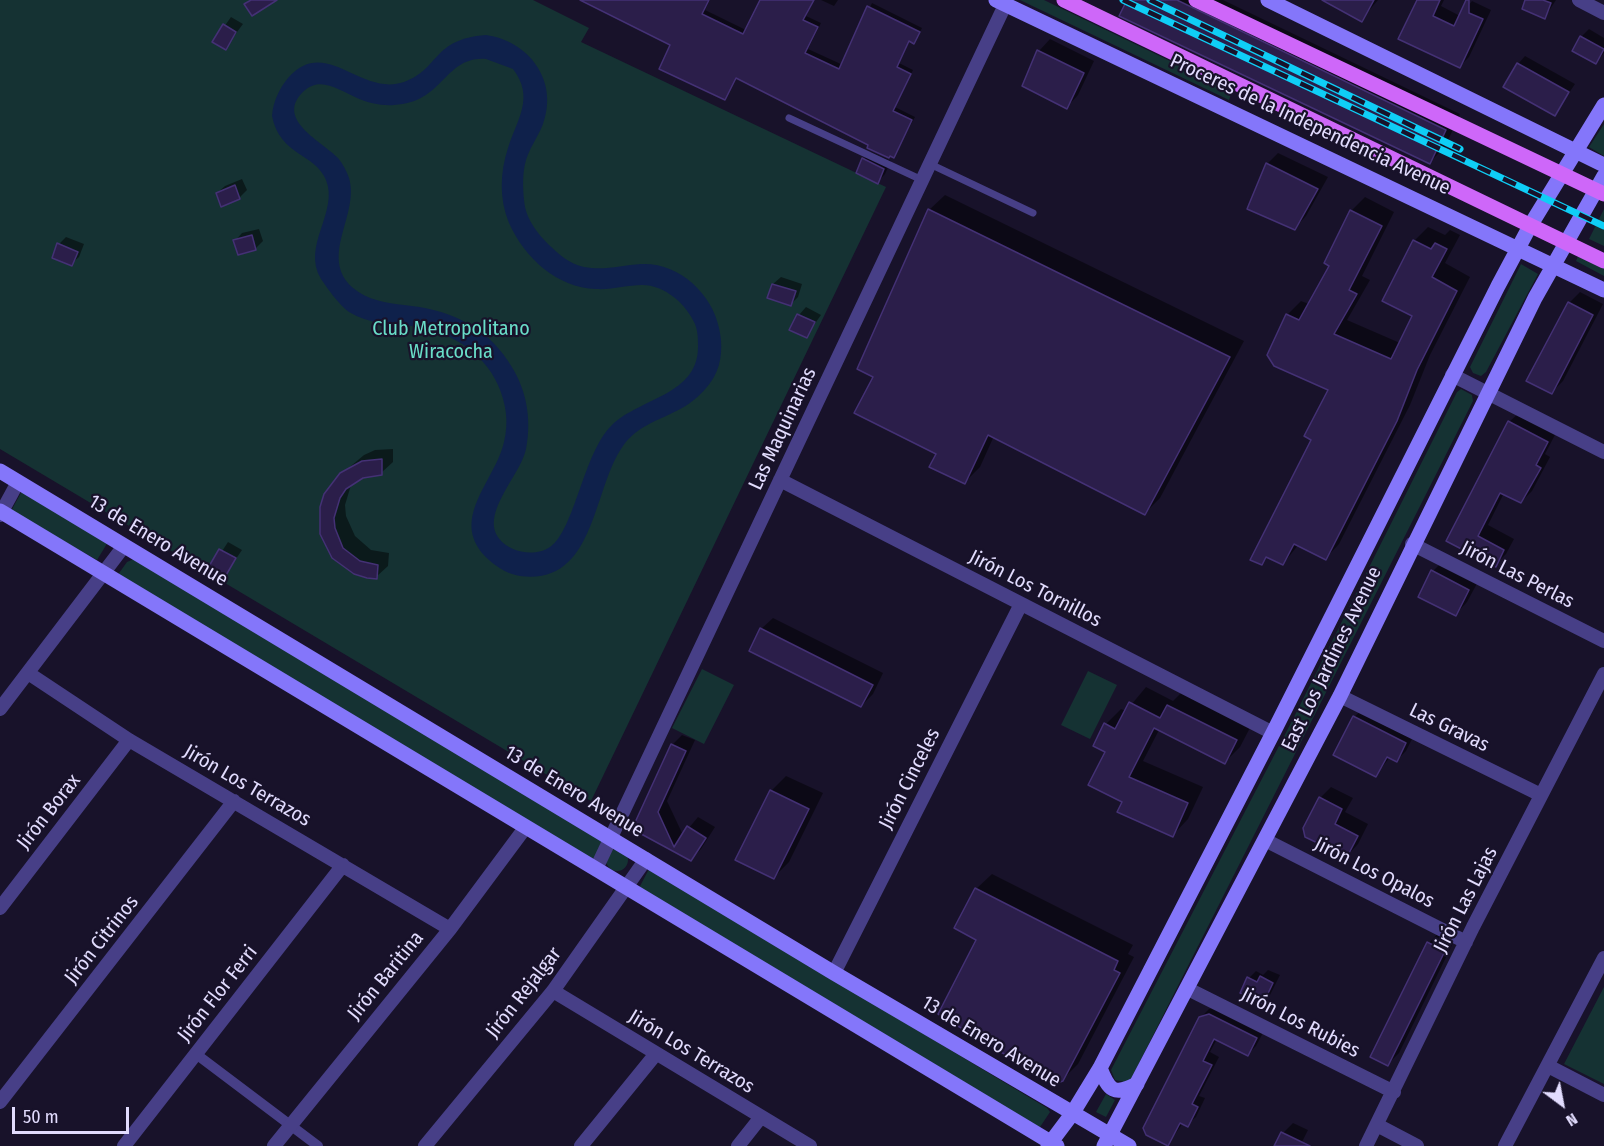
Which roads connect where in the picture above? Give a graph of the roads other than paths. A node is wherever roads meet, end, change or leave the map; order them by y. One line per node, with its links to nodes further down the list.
1 (1064, 0): 17 (main road, Proceres de la Independencia Avenue)
2 (1196, 0): 12 (main road)
3 (1268, 0): 9 (main road)
4 (1579, 0): 6 (street)
5 (1001, 2): 10 (street, Las Maquinarias); 19 (main road, Proceres de la Independencia Avenue)
6 (1604, 13)
7 (1604, 105): 9 (main road, East Los Jardines Avenue)
8 (789, 118): 14 (lane)
9 (1575, 151): 11 (main road); 12 (main road, East Los Jardines Avenue)
10 (930, 164): 14 (street, Las Maquinarias); 16 (lane)
11 (1604, 165)
12 (1561, 173): 15 (main road); 17 (main road, East Los Jardines Avenue)
13 (1604, 176): 15 (main road, East Los Jardines Avenue)
14 (922, 180): 27 (street, Las Maquinarias)
15 (1599, 192): 18 (main road, East Los Jardines Avenue)
16 (1033, 213)
17 (1530, 226): 18 (main road, Proceres de la Independencia Avenue); 19 (main road, East Los Jardines Avenue)
18 (1564, 242): 20 (main road, Proceres de la Independencia Avenue); 21 (main road, East Los Jardines Avenue)
19 (1519, 248): 21 (main road, Proceres de la Independencia Avenue); 23 (main road, East Los Jardines Avenue)
20 (1604, 261)
21 (1552, 264): 22 (main road, Proceres de la Independencia Avenue); 24 (main road, East Los Jardines Avenue)
22 (1604, 290)
23 (1452, 375): 24 (street); 39 (main road, East Los Jardines Avenue)
24 (1487, 392): 25 (street); 30 (main road, East Los Jardines Avenue)
25 (1604, 452)
26 (0, 471): 28 (main road, 13 de Enero Avenue)
27 (780, 480): 33 (street, Jirón Los Tornillos); 44 (street, Las Maquinarias)
28 (18, 482): 29 (street); 31 (main road, 13 de Enero Avenue)
29 (1, 513): 32 (main road)
30 (1412, 544): 34 (street, Jirón Las Perlas); 37 (main road, East Los Jardines Avenue)
31 (124, 546): 32 (street); 44 (main road, 13 de Enero Avenue)
32 (105, 574): 35 (street); 43 (main road)
33 (1021, 604): 39 (street, Jirón Los Tornillos); 54 (street, Jirón Cinceles)
34 (1604, 641)
35 (28, 673): 38 (street); 40 (street, Jirón Los Terrazos)
36 (1604, 674): 41 (street, Jirón Las Lajas)
37 (1340, 696): 41 (street, Las Gravas); 45 (main road, East Los Jardines Avenue)
38 (0, 709)
39 (1273, 733): 60 (main road, East Los Jardines Avenue)
40 (129, 740): 42 (street, Jirón Los Terrazos); 50 (street, Jirón Borax)
41 (1541, 795): 52 (street, Jirón Las Lajas)
42 (234, 801): 47 (street, Jirón Los Terrazos); 64 (street, Jirón Citrinos)
43 (525, 828): 48 (main road); 51 (street, Jirón Baritina)
44 (611, 838): 46 (main road, 13 de Enero Avenue); 48 (street, Las Maquinarias)
45 (1265, 840): 52 (street, Jirón Los Opalos); 55 (main road, East Los Jardines Avenue)
46 (646, 859): 49 (street, Jirón Rejalgar); 54 (main road, 13 de Enero Avenue)
47 (344, 865): 51 (street, Jirón Los Terrazos); 57 (street, Jirón Flor Ferri)
48 (596, 869): 49 (main road)
49 (626, 888): 56 (street, Jirón Rejalgar); 70 (main road)
50 (0, 908)
51 (450, 929): 67 (street, Jirón Baritina)
52 (1466, 942): 62 (street, Jirón Las Lajas)
53 (1604, 958): 59 (street)
54 (834, 972): 65 (main road, 13 de Enero Avenue)
55 (1188, 989): 61 (main road, East Los Jardines Avenue); 62 (street, Jirón Los Rubies)
56 (553, 991): 58 (street, Jirón Los Terrazos); 74 (street, Jirón Rejalgar)
57 (196, 1054): 67 (street); 71 (street, Jirón Flor Ferri)
58 (655, 1054): 66 (street, Jirón Los Terrazos); 75 (street)
59 (1548, 1066): 63 (street); 81 (street)
60 (1100, 1068): 61 (main road); 65 (main road, East Los Jardines Avenue)
61 (1137, 1084): 69 (main road, East Los Jardines Avenue)
62 (1394, 1092): 68 (street, Jirón Las Lajas)
63 (1604, 1095)
64 (0, 1102)
65 (1072, 1114): 69 (main road, 13 de Enero Avenue); 70 (main road, East Los Jardines Avenue)
66 (761, 1117): 76 (street); 77 (street, Jirón Los Terrazos)
67 (291, 1125): 72 (street, Jirón Baritina); 73 (street)
68 (1377, 1125): 79 (street, Jirón Las Lajas); 80 (street)
69 (1107, 1141): 78 (main road, 13 de Enero Avenue)
70 (1052, 1145)
71 (124, 1146)
72 (274, 1146)
73 (318, 1146)
74 (425, 1146)
75 (581, 1146)
76 (738, 1146)
77 (810, 1146)
78 (1129, 1146)
79 (1366, 1146)
80 (1417, 1146)
81 (1505, 1146)

